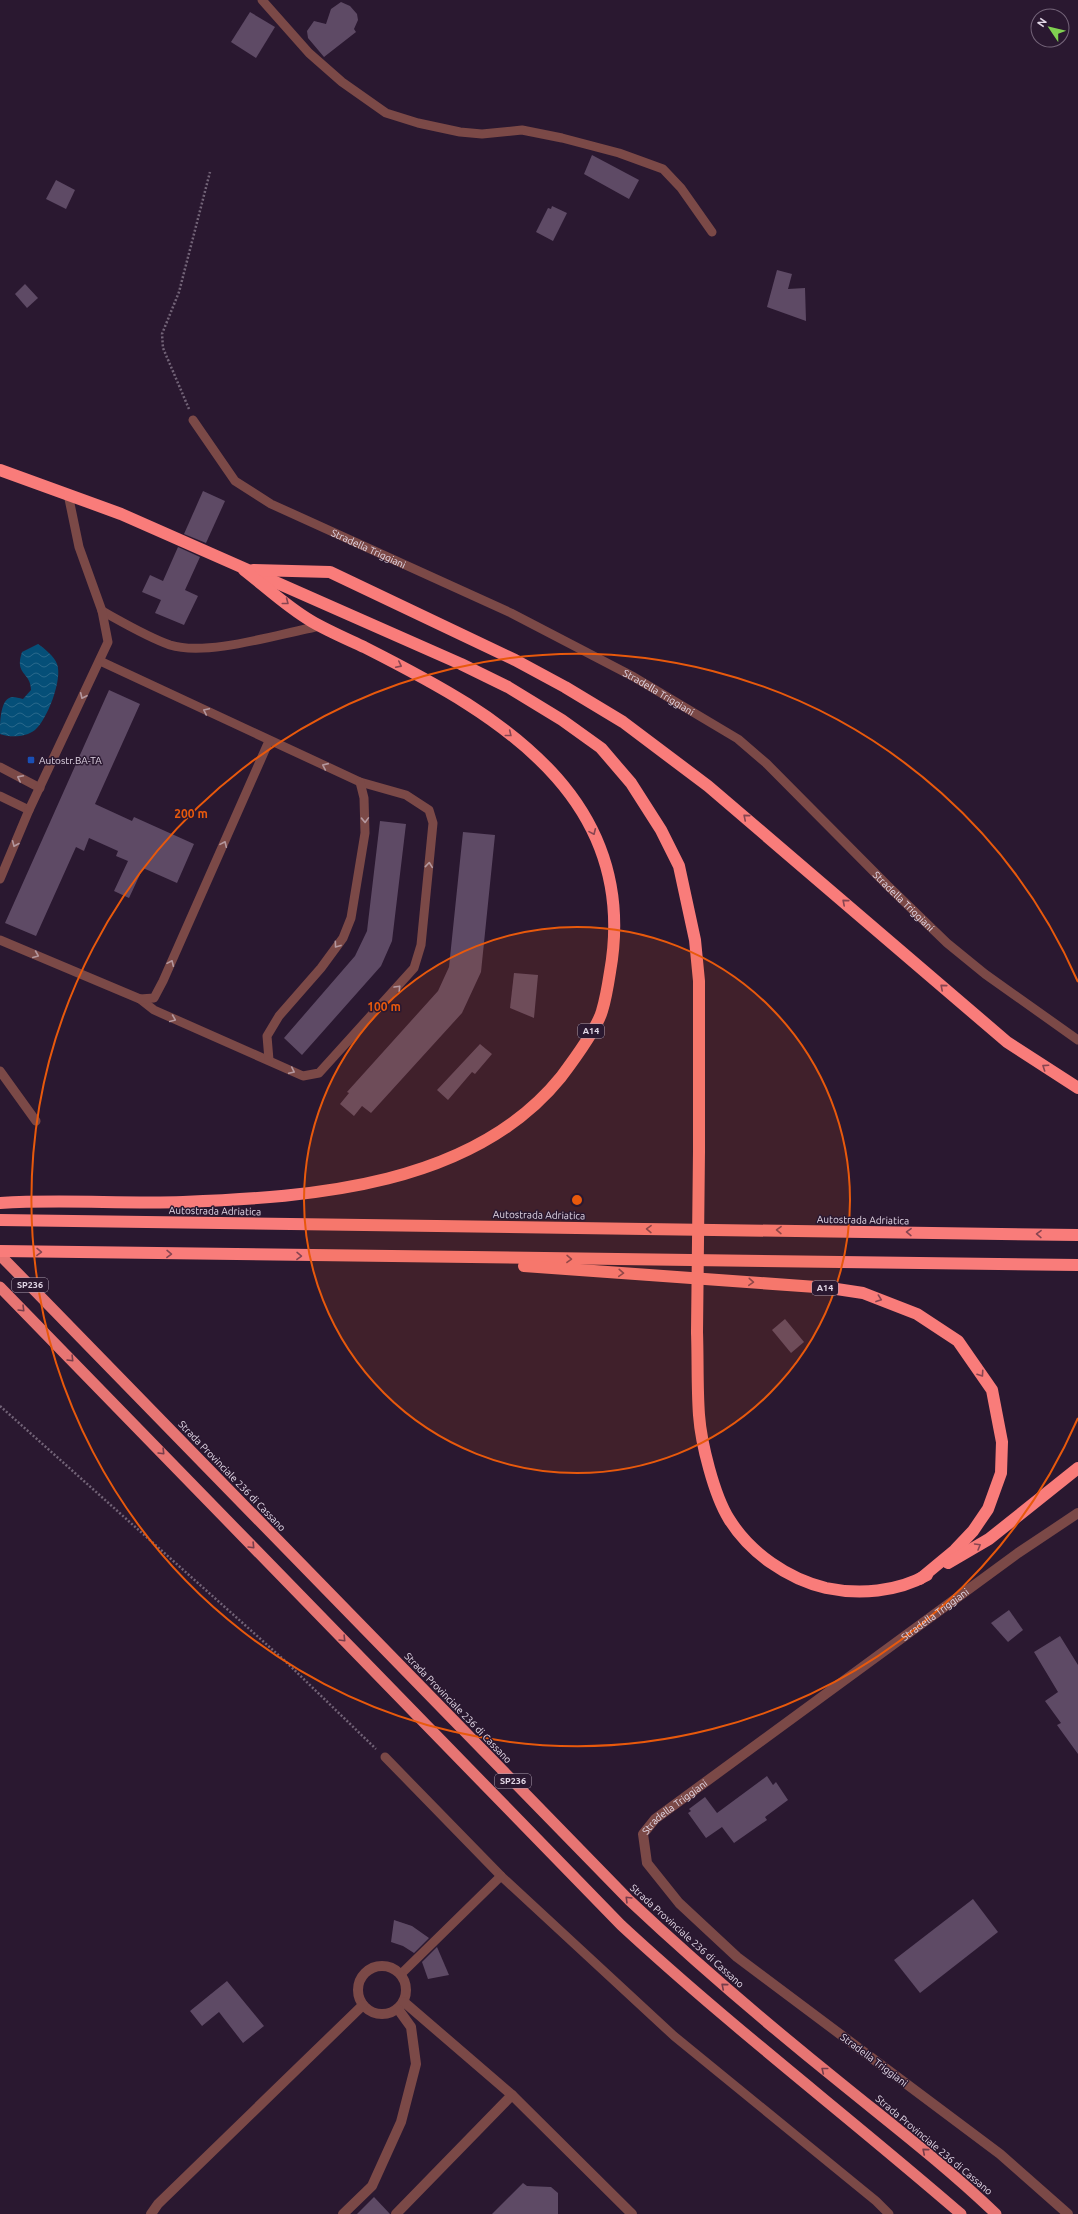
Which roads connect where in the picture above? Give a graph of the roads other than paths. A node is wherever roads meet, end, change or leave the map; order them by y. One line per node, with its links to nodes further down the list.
1 (262, 0): 2 (lane)
2 (712, 232)
3 (193, 420): 19 (lane, Stradella Triggiani)
4 (0, 470): 5 (highway)
5 (68, 494): 6 (highway); 7 (lane)
6 (244, 570): 8 (highway, A14, one-way to 8); 22 (highway, one-way to 6); 34 (highway, A14, bridge)
7 (102, 611): 8 (lane); 9 (lane)
8 (321, 626): 24 (highway, A14, one-way to 24)
9 (100, 661): 10 (lane, one-way to 9); 13 (lane, one-way to 13)
10 (270, 741): 12 (lane, one-way to 10); 18 (lane, one-way to 10)
11 (0, 767): 13 (lane, one-way to 11)
12 (360, 782): 20 (lane, one-way to 20); 20 (lane, one-way to 12)
13 (40, 788): 15 (lane)
14 (0, 796): 15 (lane)
15 (29, 810): 16 (lane, one-way to 16)
16 (0, 879)
17 (0, 940): 18 (lane, one-way to 18)
18 (140, 999): 20 (lane, one-way to 20)
19 (1078, 1040)
20 (269, 1060)
21 (0, 1071): 23 (lane)
22 (1078, 1088)
23 (36, 1121)
24 (0, 1203)
25 (0, 1220): 26 (highway, Autostrada Adriatica, one-way to 25)
26 (1078, 1235)
27 (0, 1251): 29 (highway, A14, one-way to 29)
28 (0, 1255): 47 (highway, Strada Provinciale 236 di Cassano / SP236, one-way to 28)
29 (401, 1257): 30 (highway, A14, one-way to 30); 34 (highway, A14, one-way to 34)
30 (1078, 1265)
31 (0, 1287): 46 (highway, SP236, one-way to 46)
32 (1078, 1468): 34 (highway, A14, one-way to 32)
33 (1078, 1513): 48 (street, Stradella Triggiani)
34 (920, 1579)
35 (384, 1758): 36 (lane)
36 (502, 1876): 37 (lane); 45 (lane)
37 (401, 1974): 38 (street); 39 (street)
38 (363, 2005): 39 (street); 41 (street)
39 (401, 2005): 40 (street); 42 (street)
40 (512, 2095): 43 (street); 44 (street)
41 (151, 2214)
42 (343, 2214)
43 (396, 2214)
44 (632, 2214)
45 (889, 2214)
46 (961, 2214)
47 (996, 2214)
48 (1068, 2214)

